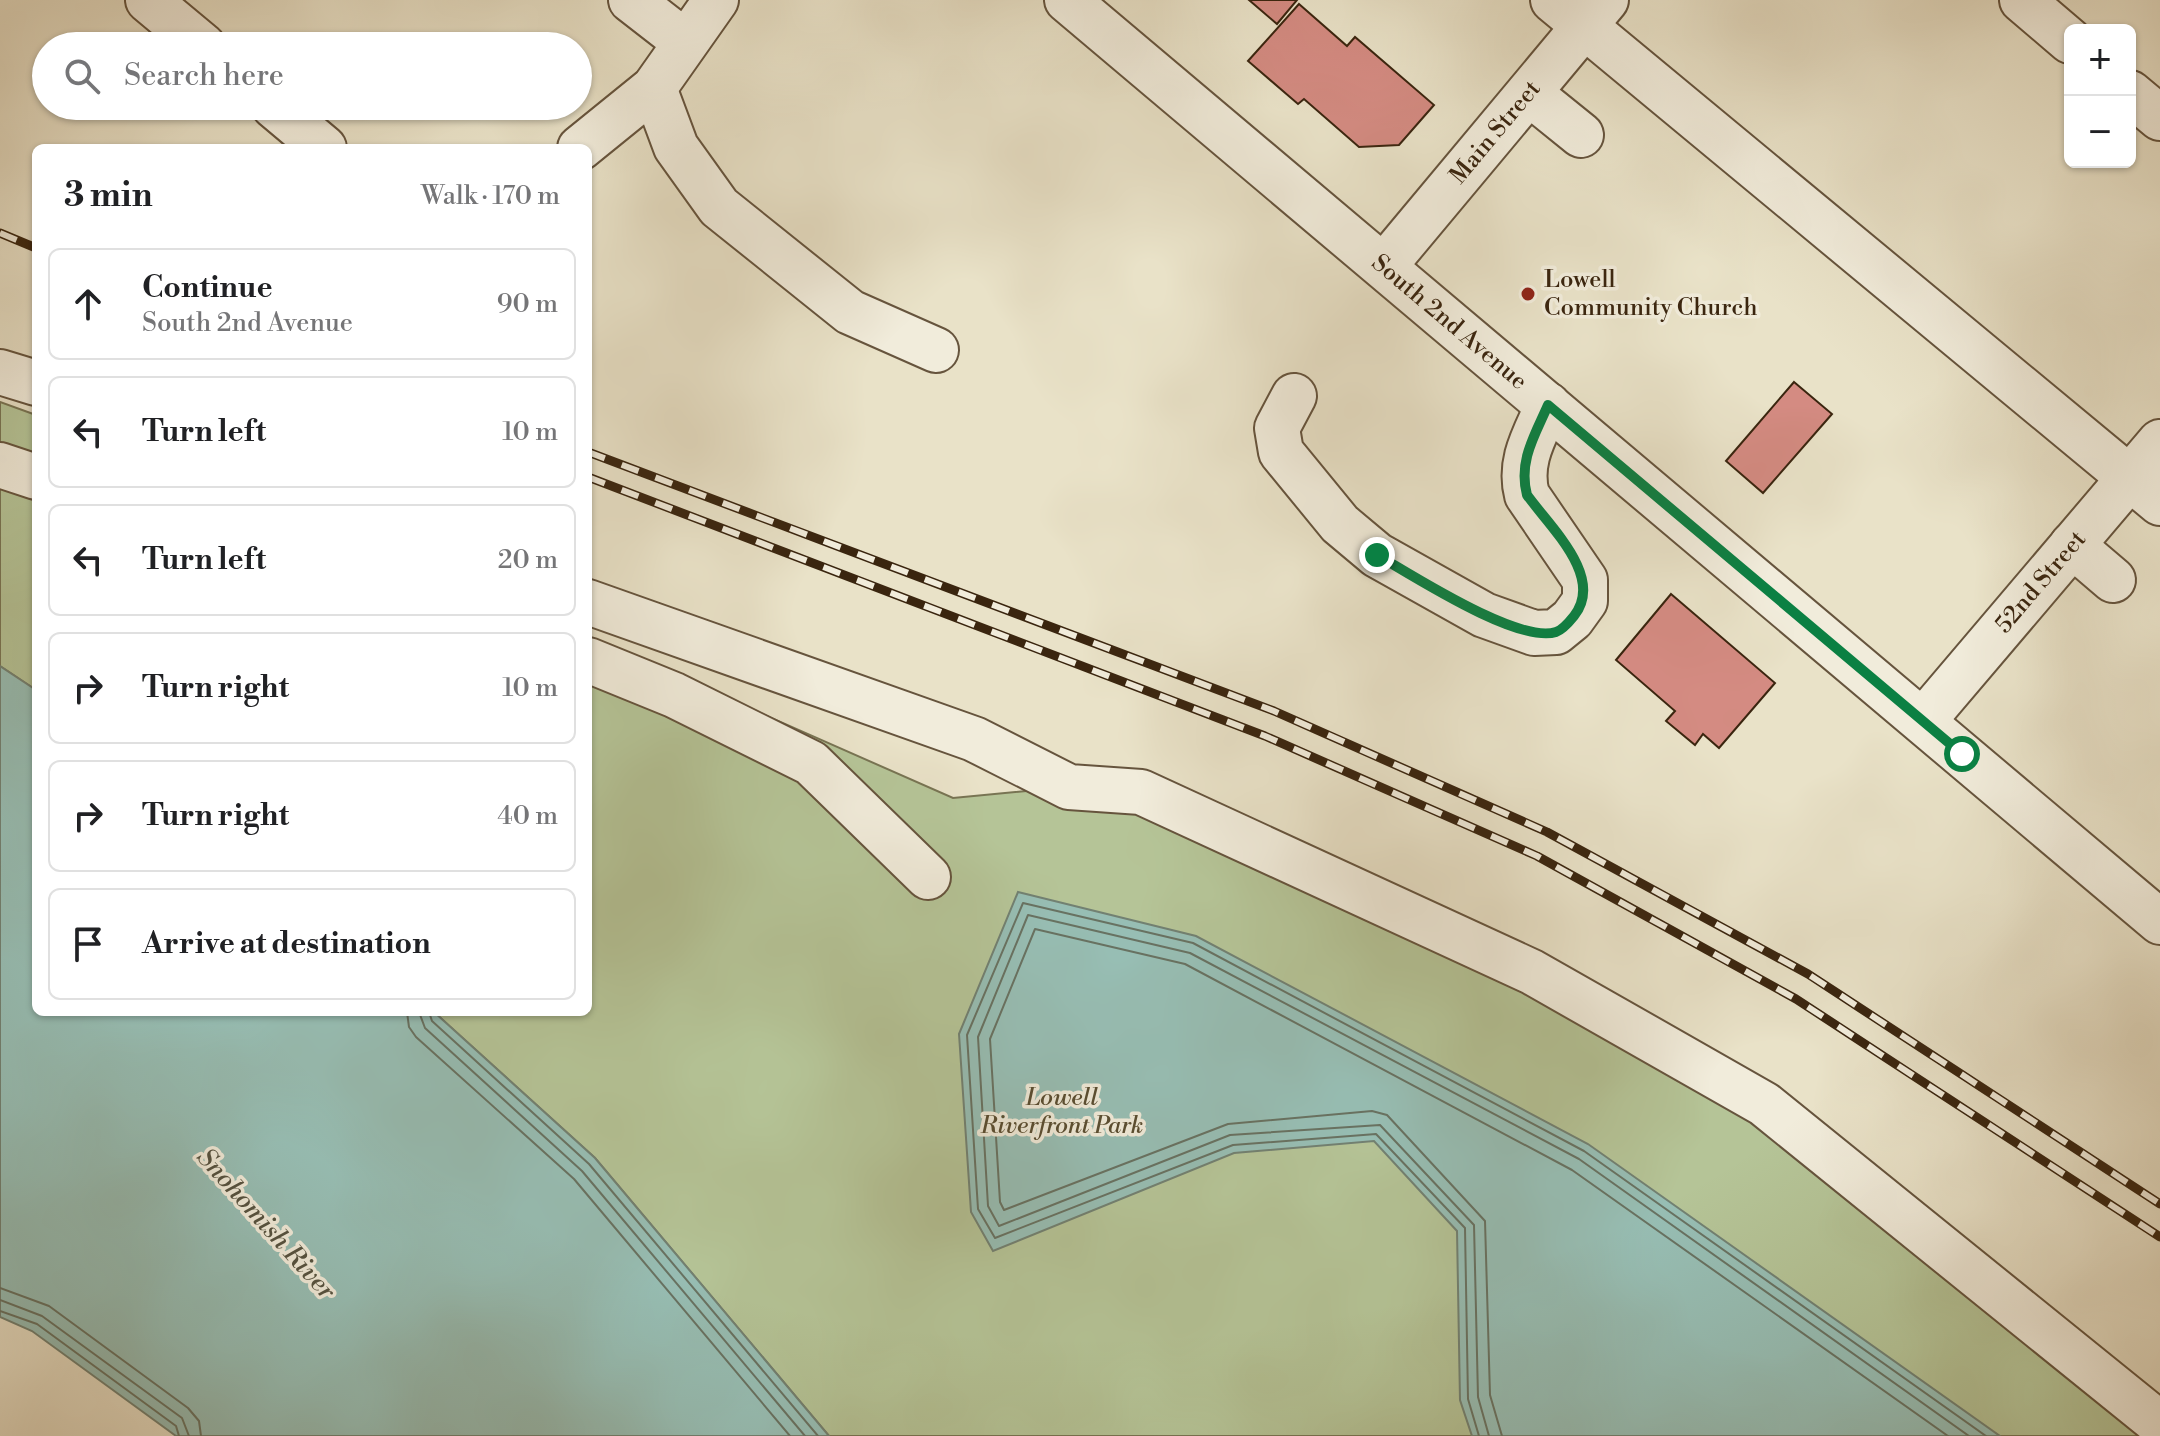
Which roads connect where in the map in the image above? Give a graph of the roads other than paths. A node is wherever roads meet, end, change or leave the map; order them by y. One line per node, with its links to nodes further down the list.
1 (148, 0): 7 (street)
2 (631, 0): 9 (street)
3 (716, 0): 9 (street)
4 (1067, 0): 18 (street, South 2nd Avenue)
5 (2022, 0): 8 (street)
6 (1581, 9): 11 (street, Main Street); 27 (street)
7 (186, 32)
8 (2064, 36)
9 (685, 42): 10 (street)
10 (654, 88): 17 (street); 19 (street)
11 (1529, 93): 15 (street); 18 (street, Main Street)
12 (2134, 96): 13 (street)
13 (2160, 118)
14 (291, 120): 16 (street)
15 (1581, 135)
16 (319, 144)
17 (585, 144)
18 (1384, 266): 23 (street, South 2nd Avenue)
19 (936, 350)
20 (0, 372): 21 (street)
21 (32, 382)
22 (1294, 396): 23 (street)
23 (1548, 405): 32 (street, South 2nd Avenue)
24 (2160, 442): 27 (street, 52nd Street)
25 (0, 465): 26 (street)
26 (32, 476)
27 (2145, 490): 28 (street, 52nd Street)
28 (2072, 545): 29 (street); 32 (street, 52nd Street)
29 (2113, 580)
30 (592, 603): 35 (street)
31 (592, 662): 33 (street)
32 (1923, 721): 34 (street, South 2nd Avenue)
33 (928, 877)
34 (2160, 922)
35 (2160, 1424)

